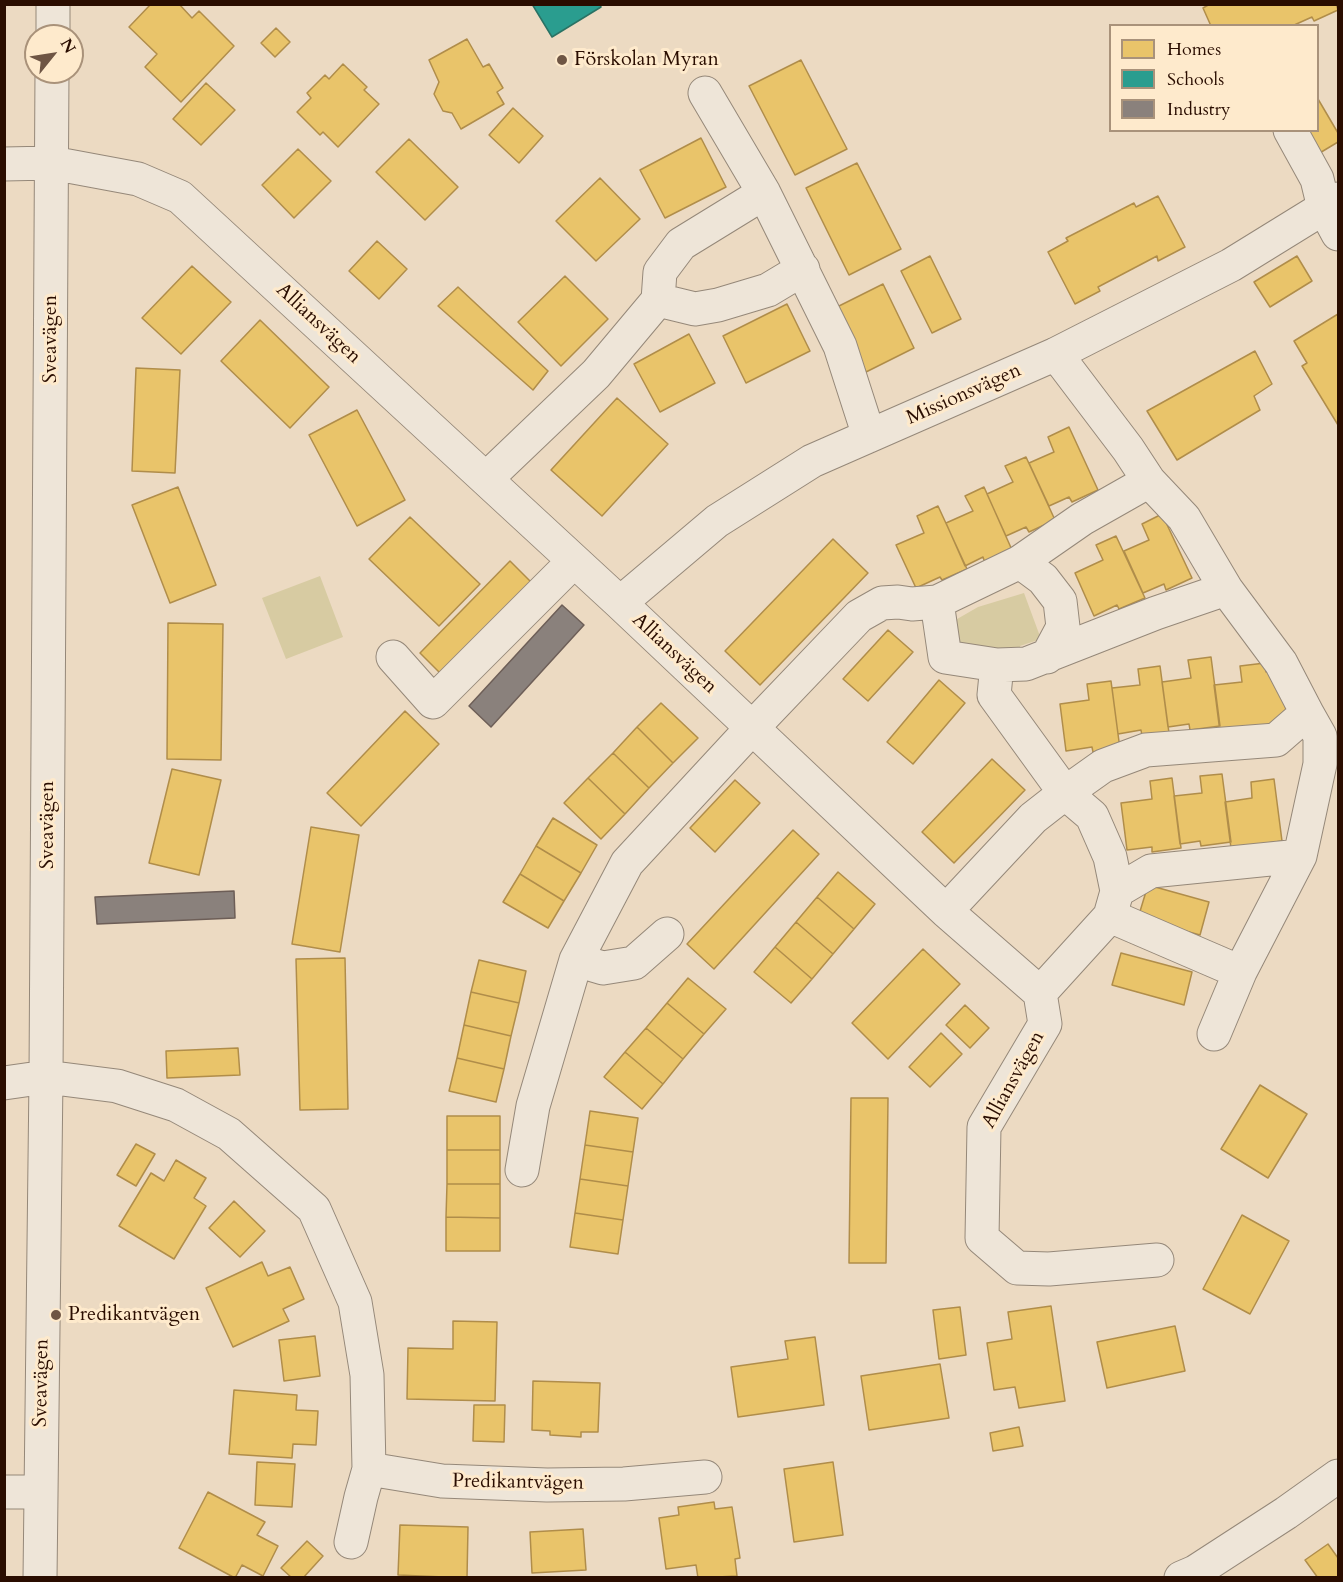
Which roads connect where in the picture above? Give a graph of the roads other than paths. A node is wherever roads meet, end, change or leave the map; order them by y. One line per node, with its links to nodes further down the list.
1 (53, 4): 2 (street)
2 (52, 24)
3 (52, 84): 6 (street, Sveavägen)
4 (705, 93): 8 (street)
5 (1291, 132): 9 (street)
6 (52, 163): 7 (street, Alliansvägen); 14 (street, Alliansvägen); 35 (street, Sveavägen)
7 (4, 164)
8 (764, 193): 10 (street); 11 (street)
9 (1334, 214): 12 (street, Missionsvägen)
10 (803, 269): 11 (street); 13 (street)
11 (658, 300): 14 (street)
12 (1056, 354): 13 (street, Missionsvägen); 15 (street)
13 (869, 436): 20 (street, Missionsvägen)
14 (486, 479): 16 (street, Alliansvägen)
15 (1149, 481): 17 (street); 18 (street)
16 (574, 561): 20 (street, Alliansvägen); 21 (street)
17 (1020, 562): 19 (street); 22 (street)
18 (1226, 589): 22 (street); 24 (street)
19 (937, 602): 23 (street); 25 (street)
20 (620, 603): 25 (street, Alliansvägen)
21 (393, 657)
22 (1047, 657): 23 (street)
23 (997, 664): 26 (street)
24 (1307, 713): 26 (street); 27 (street)
25 (752, 728): 29 (street, Alliansvägen); 31 (street)
26 (1065, 793): 28 (street); 29 (street)
27 (1300, 856): 28 (street); 32 (street)
28 (1114, 903): 32 (street); 33 (street)
29 (946, 911): 33 (street, Alliansvägen)
30 (667, 934): 31 (street)
31 (576, 960): 37 (street)
32 (1240, 972): 34 (street)
33 (1040, 993): 38 (street, Alliansvägen)
34 (1215, 1034)
35 (46, 1077): 36 (street); 39 (street); 43 (street, Sveavägen)
36 (4, 1083)
37 (522, 1170)
38 (1157, 1260)
39 (369, 1469): 41 (street, Predikantvägen); 44 (street)
40 (1338, 1476): 46 (street)
41 (705, 1477)
42 (4, 1492): 43 (street)
43 (40, 1492): 45 (street, Sveavägen)
44 (351, 1542)
45 (40, 1578)
46 (1181, 1578)

